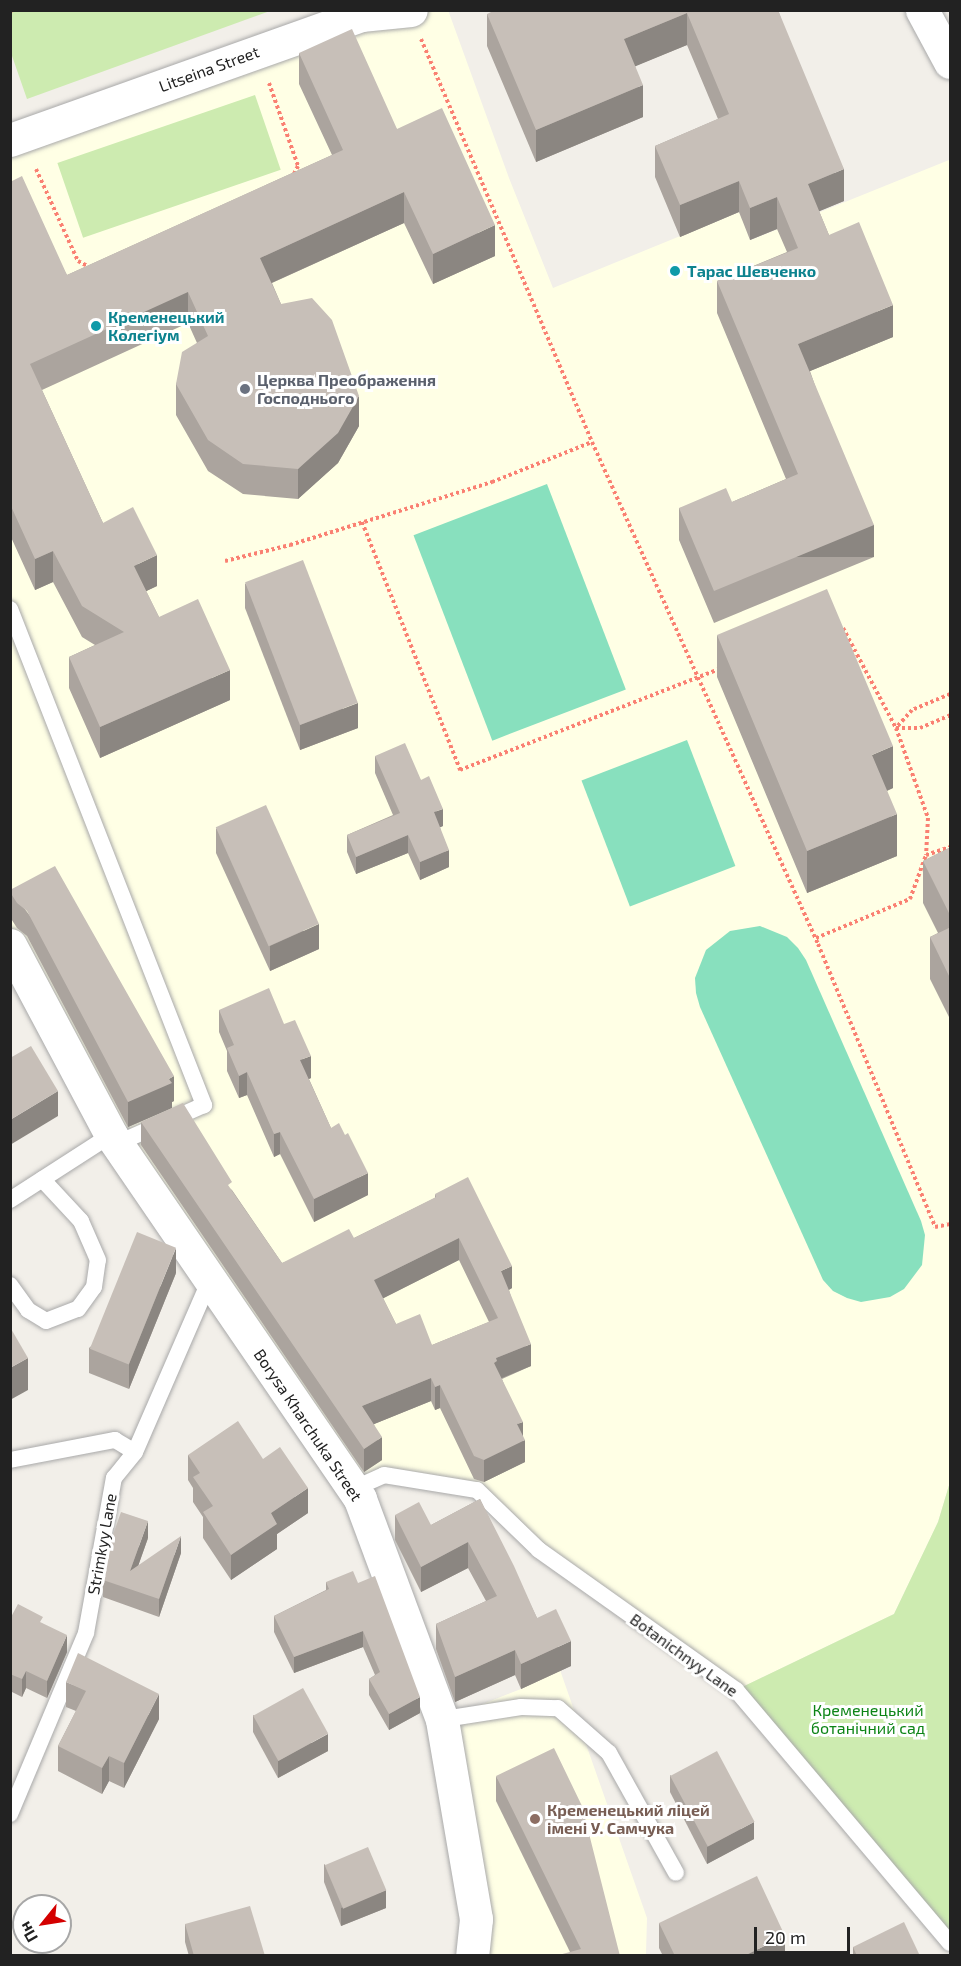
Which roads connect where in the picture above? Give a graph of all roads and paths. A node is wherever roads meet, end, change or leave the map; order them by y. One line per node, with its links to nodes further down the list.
1 (922, 10): 4 (street)
2 (410, 11): 3 (street, Litseina Street); 10 (path)
3 (360, 13): 6 (street, Litseina Street)
4 (951, 62)
5 (269, 83): 8 (path)
6 (10, 140)
7 (36, 170): 9 (path)
8 (289, 185)
9 (94, 270)
10 (592, 442): 11 (path); 16 (path)
11 (362, 522): 12 (path); 16 (path)
12 (225, 561)
13 (10, 609): 24 (lane)
14 (840, 621): 19 (path)
15 (730, 664): 16 (path)
16 (698, 678): 22 (path)
17 (951, 694): 19 (path)
18 (951, 715): 19 (path)
19 (896, 728): 21 (path)
20 (951, 847): 21 (path)
21 (926, 855): 22 (path)
22 (816, 938): 27 (path)
23 (10, 945): 24 (street, Borysa Kharchuka Street)
24 (114, 1139): 25 (lane); 28 (street, Borysa Kharchuka Street)
25 (42, 1179): 26 (lane); 29 (lane)
26 (10, 1200)
27 (951, 1224)
28 (213, 1284): 30 (lane, Strimkyy Lane); 32 (street, Borysa Kharchuka Street)
29 (10, 1285)
30 (135, 1452): 31 (lane); 34 (lane, Strimkyy Lane)
31 (10, 1460)
32 (352, 1489): 33 (street, Borysa Kharchuka Street); 36 (lane, Botanichnyy Lane)
33 (436, 1721): 35 (lane); 37 (street, Borysa Kharchuka Street)
34 (10, 1814)
35 (676, 1873)
36 (951, 1943)
37 (472, 1956)

